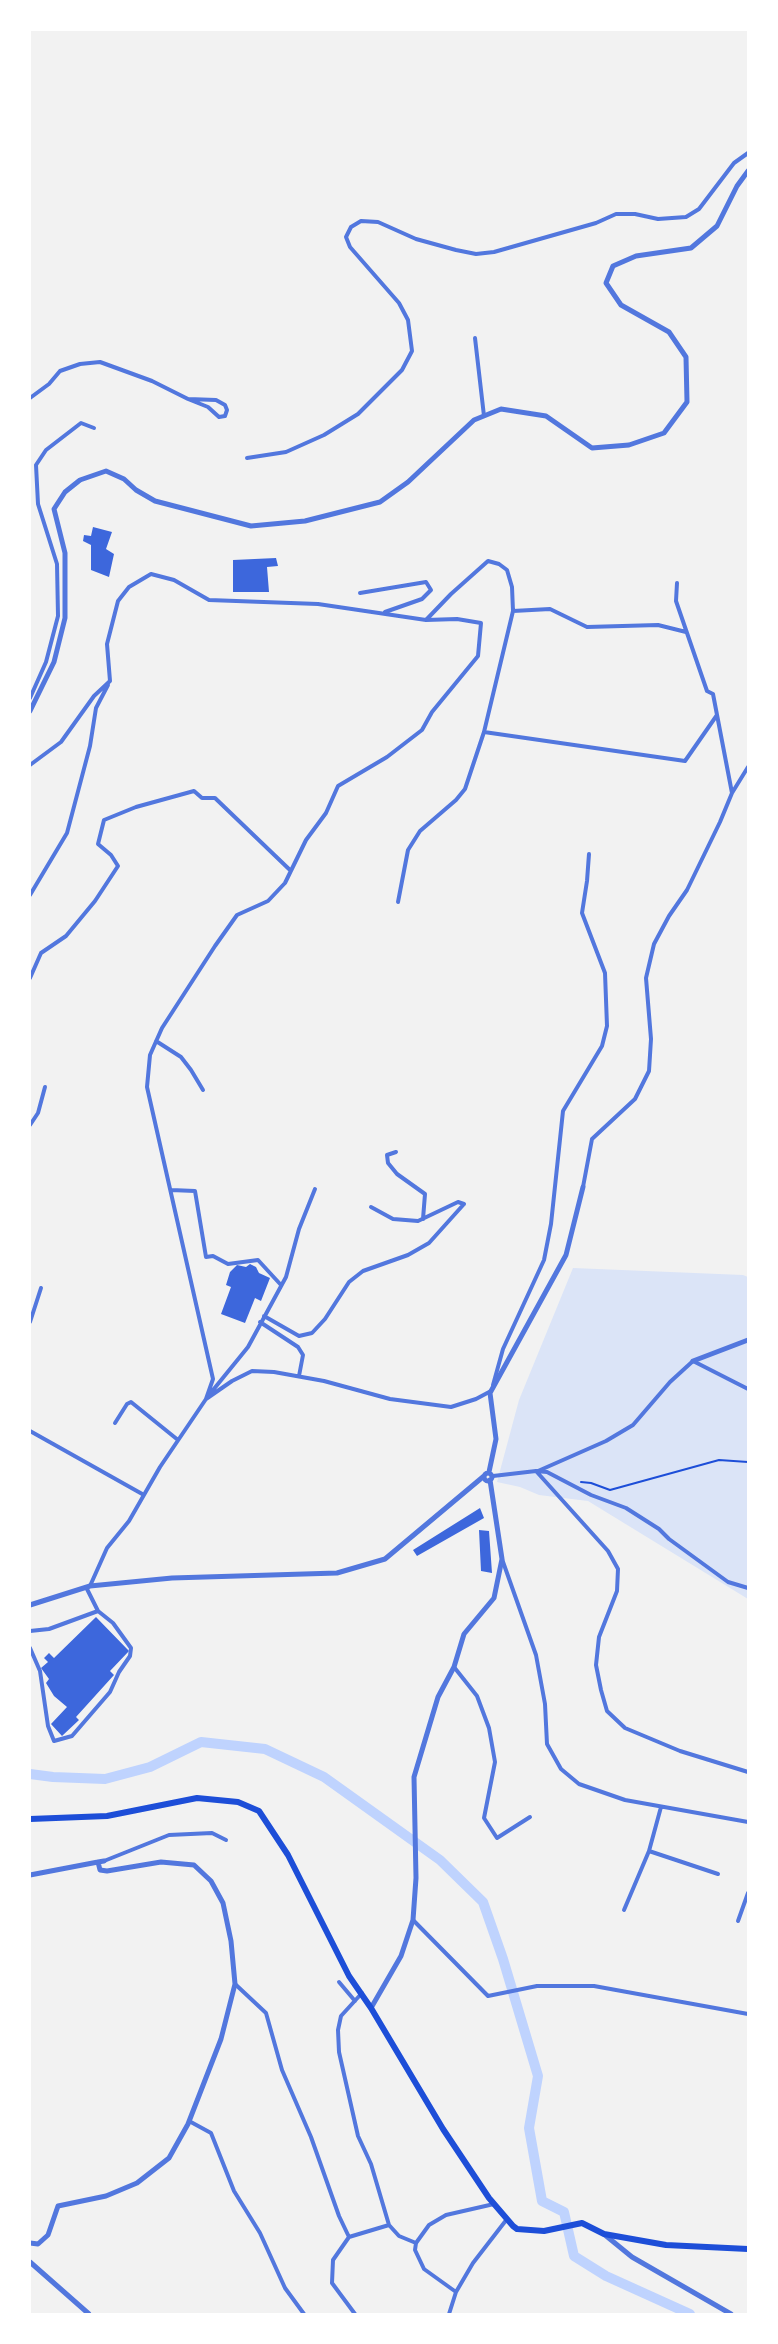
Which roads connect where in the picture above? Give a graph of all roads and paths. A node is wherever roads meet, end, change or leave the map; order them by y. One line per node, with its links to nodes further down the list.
1 (748, 153): 8 (street)
2 (748, 171): 6 (street)
3 (475, 338): 6 (street)
4 (30, 398): 5 (street)
5 (188, 399): 5 (street)
6 (484, 416): 17 (street)
7 (94, 428): 16 (street)
8 (247, 458)
9 (677, 583): 14 (street)
10 (360, 593): 12 (street)
11 (514, 611): 13 (street); 14 (street); 19 (street)
12 (383, 613): 13 (street); 15 (street)
13 (426, 620): 24 (street)
14 (686, 632): 18 (street)
15 (110, 681): 20 (street); 25 (street)
16 (30, 698)
17 (30, 711)
18 (717, 715): 19 (street); 22 (street)
19 (484, 732): 26 (street)
20 (30, 766)
21 (748, 767): 22 (street)
22 (732, 793): 33 (street)
23 (588, 854): 47 (street)
24 (291, 871): 27 (street); 28 (street)
25 (30, 895)
26 (398, 902)
27 (30, 978)
28 (156, 1041): 30 (street); 35 (street)
29 (45, 1087): 31 (street)
30 (203, 1090)
31 (30, 1125)
32 (396, 1152): 37 (street)
33 (583, 1187): 47 (street)
34 (315, 1189): 38 (street)
35 (171, 1190): 38 (street); 48 (street)
36 (371, 1207): 37 (street)
37 (423, 1219): 40 (street)
38 (281, 1285): 40 (street)
39 (41, 1288): 41 (street)
40 (264, 1316): 42 (street)
41 (30, 1322)
42 (260, 1322): 45 (street); 48 (street)
43 (748, 1340): 44 (street)
44 (694, 1360): 46 (street); 53 (street)
45 (299, 1376): 47 (street); 48 (street)
46 (748, 1389)
47 (490, 1393): 54 (street)
48 (206, 1398): 51 (street)
49 (115, 1423): 51 (street)
50 (30, 1431): 56 (street)
51 (178, 1440): 56 (street)
52 (748, 1462): 55 (path)
53 (536, 1471): 54 (street); 59 (street); 65 (street)
54 (489, 1476): 57 (street); 58 (street)
55 (579, 1482)
56 (144, 1495): 58 (street)
57 (502, 1558): 64 (street); 66 (street)
58 (88, 1586): 60 (street); 61 (street)
59 (748, 1588)
60 (30, 1605)
61 (98, 1611): 62 (street); 63 (street)
62 (30, 1631)
63 (30, 1648)
64 (454, 1667): 67 (street); 78 (street)
65 (748, 1772)
66 (661, 1807): 69 (street); 71 (street)
67 (530, 1817)
68 (30, 1819): 82 (main road)
69 (748, 1822)
70 (226, 1840): 72 (street)
71 (649, 1851): 74 (street); 77 (street)
72 (104, 1861): 73 (street)
73 (98, 1862): 75 (street); 81 (street)
74 (718, 1874)
75 (30, 1875)
76 (748, 1893): 79 (street)
77 (624, 1910)
78 (413, 1920): 84 (street); 85 (street)
79 (738, 1921)
80 (339, 1982): 83 (street)
81 (235, 1984): 86 (street); 91 (street)
82 (362, 1994): 83 (street); 84 (main road)
83 (355, 2001): 89 (street)
84 (372, 2008): 87 (main road)
85 (748, 2014)
86 (189, 2121): 92 (street); 98 (street)
87 (494, 2204): 88 (main road); 93 (street)
88 (507, 2219): 90 (main road); 96 (street)
89 (390, 2225): 91 (street); 93 (street)
90 (604, 2234): 94 (main road); 101 (street)
91 (349, 2237): 99 (street)
92 (30, 2243)
93 (416, 2243): 96 (street)
94 (748, 2249)
95 (30, 2262): 97 (street)
96 (456, 2292): 100 (street)
97 (89, 2314)
98 (304, 2314)
99 (355, 2314)
100 (450, 2314)
101 (731, 2314)

